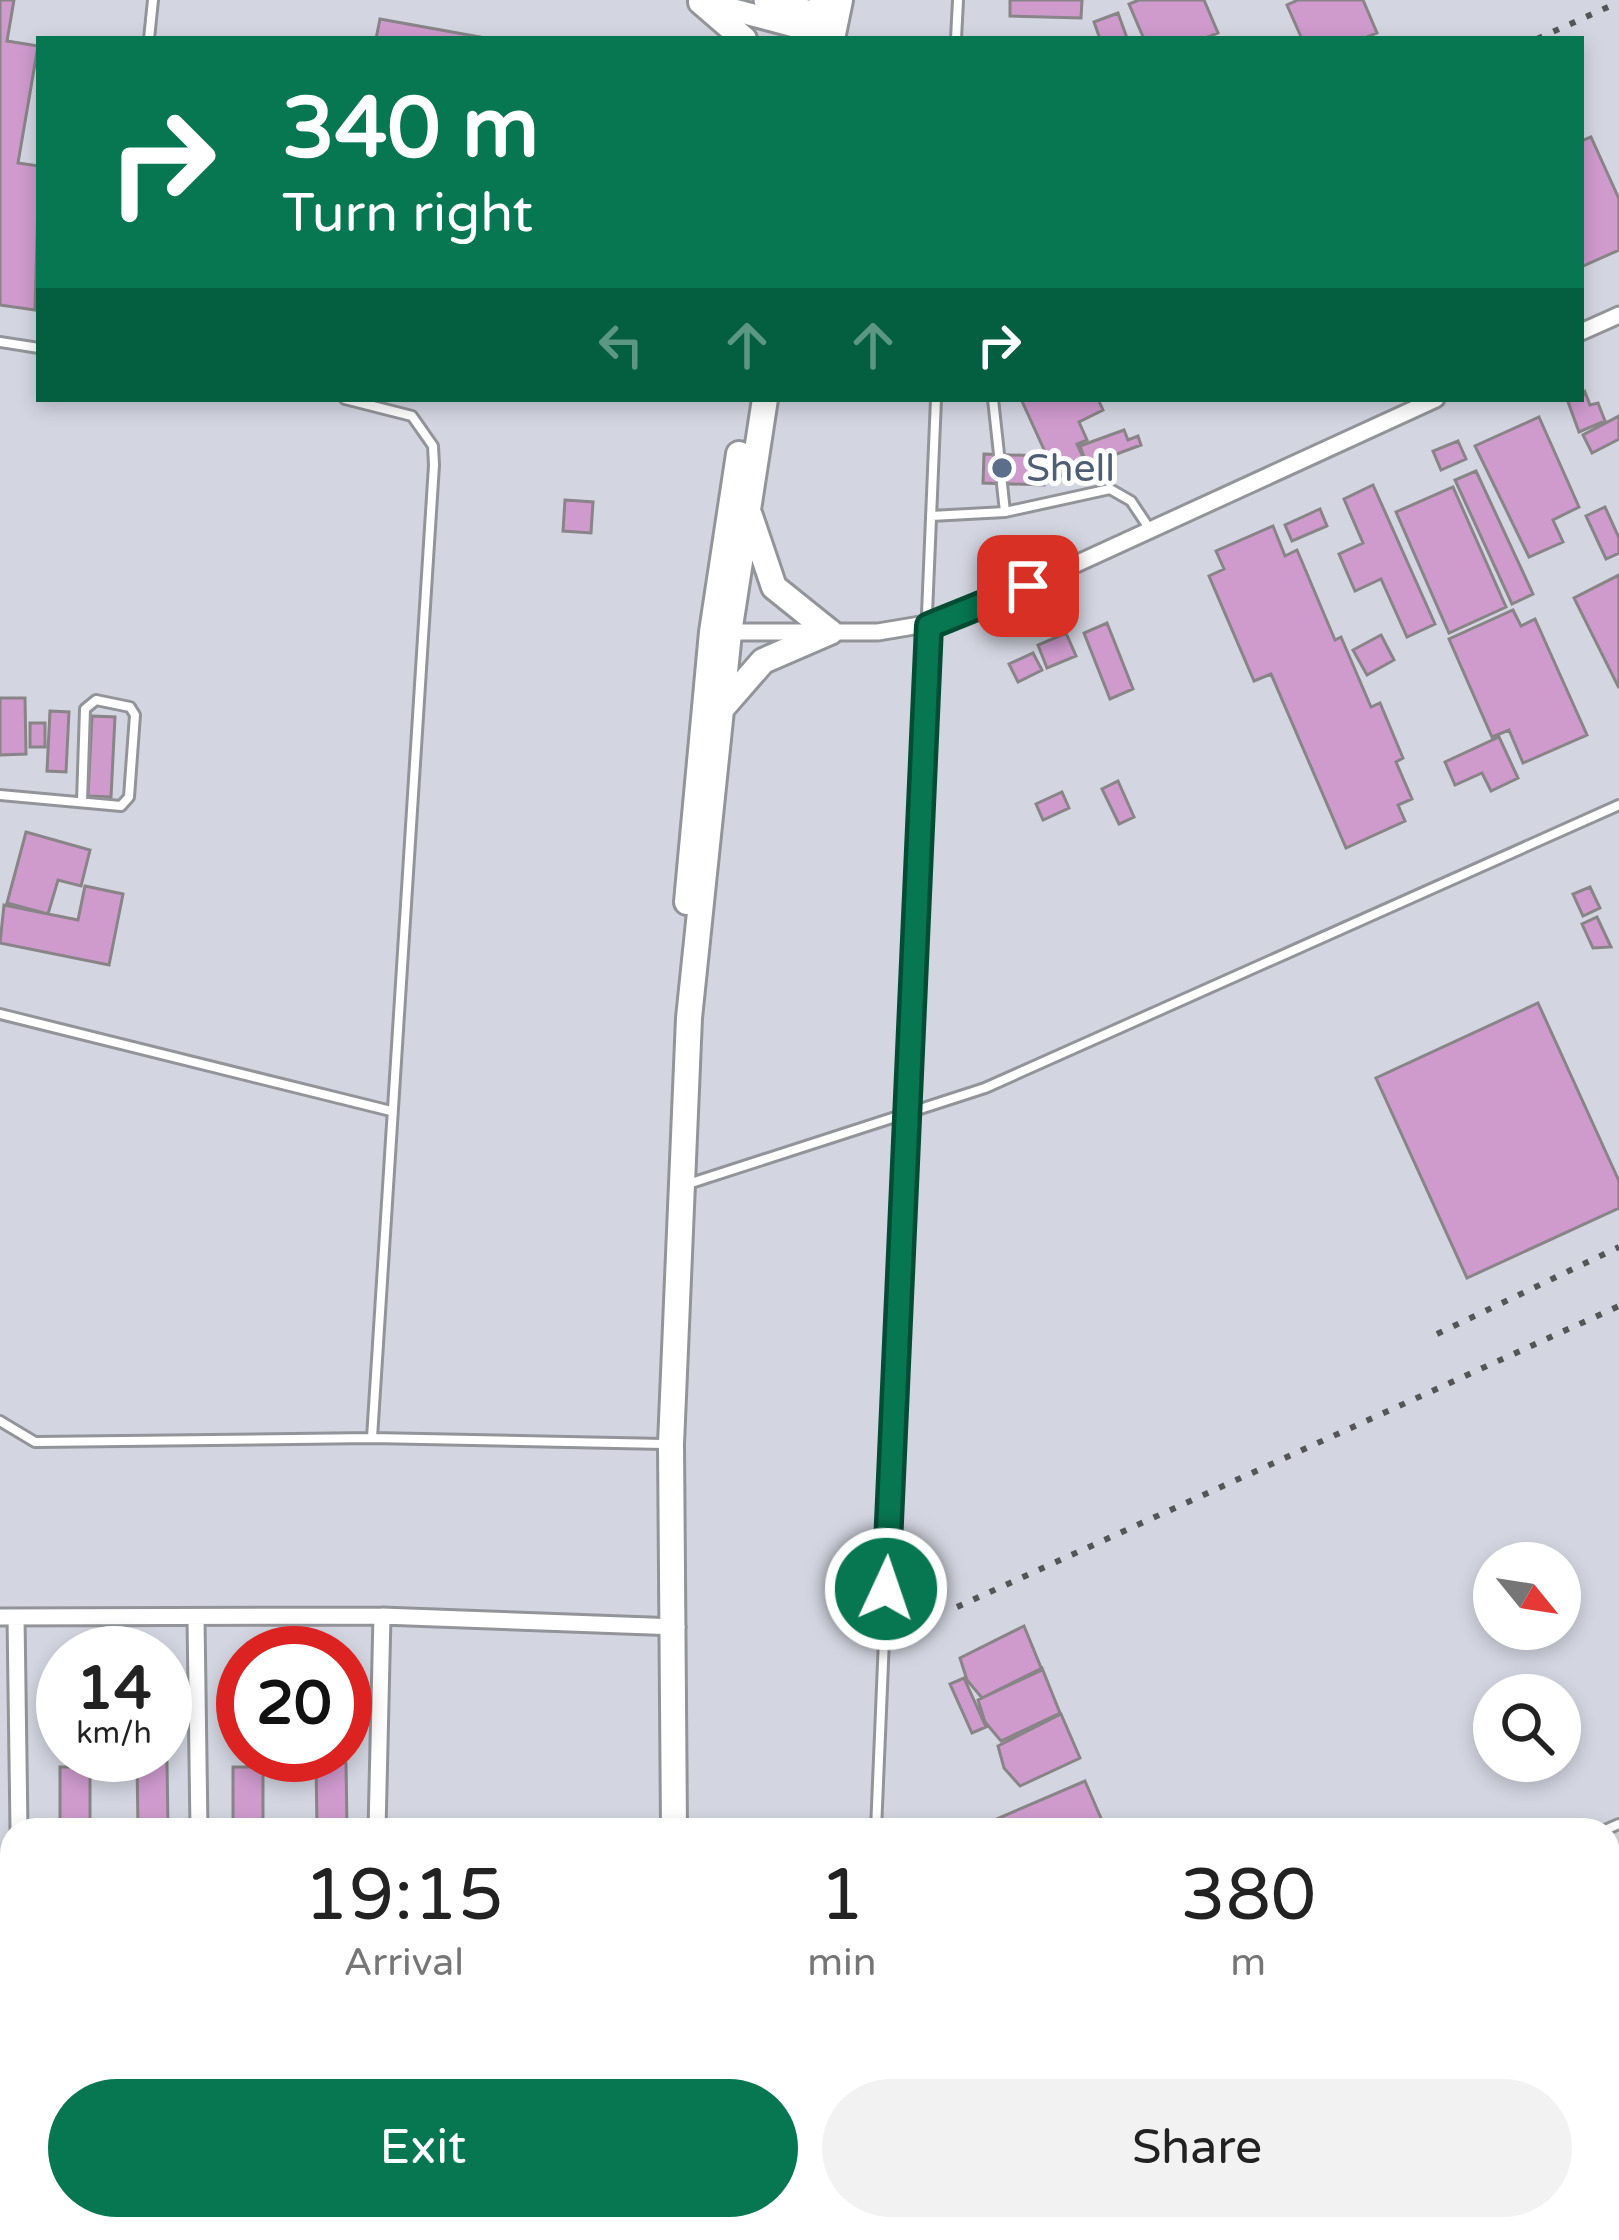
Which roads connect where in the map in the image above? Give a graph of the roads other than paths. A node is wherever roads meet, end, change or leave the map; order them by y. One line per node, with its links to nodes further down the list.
1 (153, 0): 6 (lane)
2 (765, 0): 5 (street)
3 (958, 0): 8 (lane)
4 (698, 1): 5 (street); 7 (main road)
5 (827, 23)
6 (149, 36)
7 (740, 36)
8 (956, 36)
9 (1619, 314): 10 (street)
10 (1584, 331)
11 (0, 343): 12 (lane)
12 (36, 348)
13 (358, 402): 34 (lane)
14 (750, 402): 26 (main road)
15 (764, 402): 21 (main road)
16 (936, 402): 23 (lane)
17 (993, 402): 19 (lane)
18 (1429, 402): 24 (street)
19 (999, 454)
20 (1001, 484): 22 (lane)
21 (747, 505): 26 (main road); 27 (main road)
22 (1005, 512): 23 (lane); 24 (lane)
23 (931, 516): 25 (lane)
24 (1150, 530): 25 (street)
25 (929, 626): 27 (street); 35 (lane)
26 (721, 632): 27 (street); 28 (main road); 33 (main road)
27 (830, 632): 28 (main road)
28 (722, 710): 33 (main road)
29 (0, 795): 30 (lane)
30 (82, 802): 30 (lane)
31 (1619, 805): 35 (lane)
32 (0, 1014): 34 (lane)
33 (689, 1018): 36 (main road)
34 (391, 1111): 38 (lane)
35 (907, 1114): 36 (lane); 48 (lane)
36 (679, 1186): 39 (main road)
37 (0, 1421): 38 (lane)
38 (372, 1438): 39 (lane)
39 (671, 1444): 43 (main road)
40 (382, 1616): 42 (street); 43 (street); 46 (street)
41 (8, 1617): 42 (street); 44 (street)
42 (196, 1619): 45 (street)
43 (677, 1627): 47 (main road)
44 (18, 1818)
45 (200, 1818)
46 (377, 1818)
47 (674, 1818)
48 (877, 1818)

